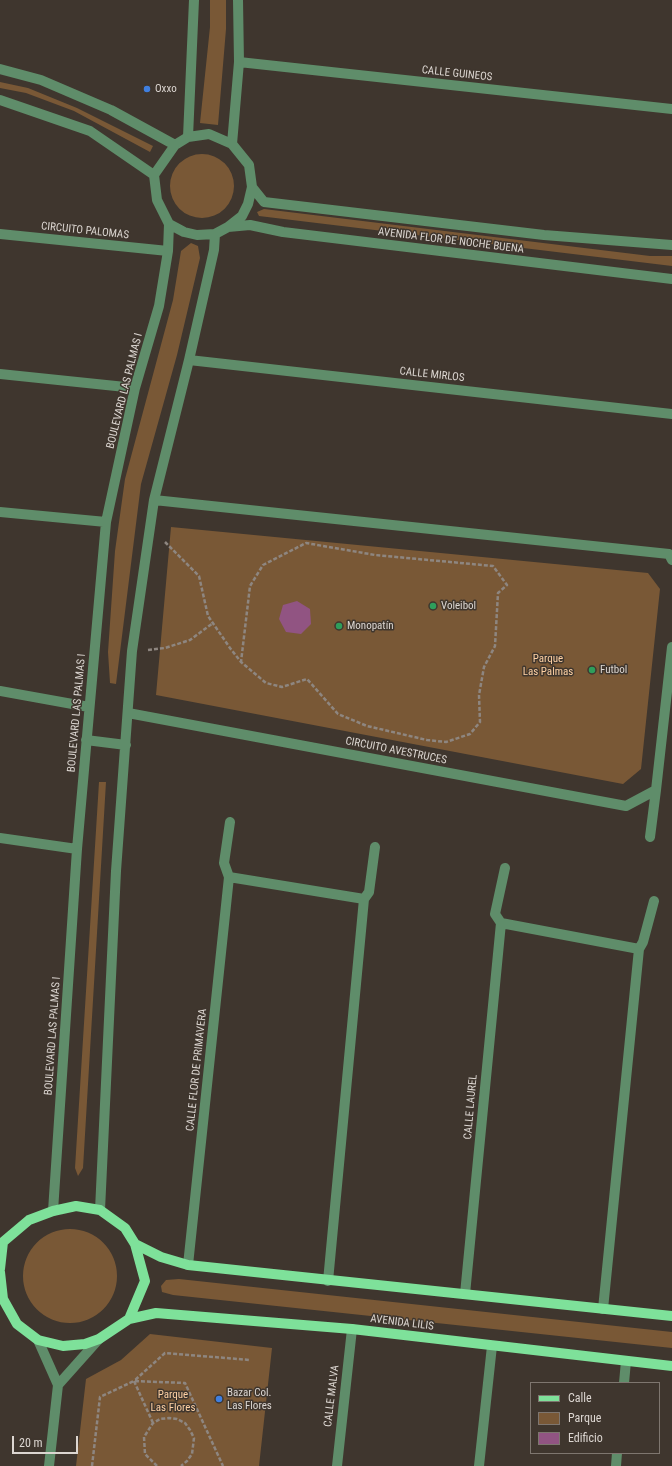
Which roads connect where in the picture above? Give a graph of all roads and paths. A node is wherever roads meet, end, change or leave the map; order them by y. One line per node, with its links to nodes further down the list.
1 (194, 0): 7 (street)
2 (238, 0): 3 (street)
3 (239, 62): 6 (street, CALLE GUINEOS); 8 (street)
4 (0, 69): 9 (street)
5 (0, 100): 10 (street)
6 (672, 109)
7 (188, 137): 8 (street); 9 (street)
8 (232, 144): 11 (street)
9 (175, 145): 10 (street)
10 (154, 175): 12 (street)
11 (252, 187): 13 (street); 16 (street, AVENIDA FLOR DE NOCHE BUENA)
12 (169, 224): 15 (street); 17 (street, BOULEVARD LAS PALMAS I)
13 (228, 228): 15 (street); 18 (street, AVENIDA FLOR DE NOCHE BUENA)
14 (0, 234): 17 (street, CIRCUITO PALOMAS)
15 (215, 234): 19 (street)
16 (672, 245)
17 (168, 251): 21 (street, BOULEVARD LAS PALMAS I)
18 (672, 279)
19 (189, 360): 22 (street, CALLE MIRLOS); 23 (street)
20 (0, 374): 21 (street)
21 (135, 388): 25 (street, BOULEVARD LAS PALMAS I)
22 (672, 414)
23 (154, 500): 26 (street); 27 (street)
24 (0, 512): 25 (street)
25 (106, 522): 33 (street, BOULEVARD LAS PALMAS I)
26 (149, 525): 28 (path); 30 (street)
27 (672, 560)
28 (213, 623): 30 (path); 31 (path)
29 (672, 648): 37 (street)
30 (132, 651): 34 (street)
31 (241, 662): 31 (path)
32 (0, 691): 33 (street)
33 (89, 707): 35 (street, BOULEVARD LAS PALMAS I)
34 (128, 713): 36 (street); 37 (street, CIRCUITO AVESTRUCES)
35 (86, 740): 36 (street); 42 (street, BOULEVARD LAS PALMAS I)
36 (126, 745): 50 (street)
37 (656, 790): 39 (street)
38 (230, 822): 44 (street, CALLE FLOR DE PRIMAVERA)
39 (650, 837)
40 (0, 838): 42 (street)
41 (375, 848): 45 (street)
42 (77, 850): 49 (street, BOULEVARD LAS PALMAS I)
43 (505, 868): 47 (street, CALLE LAUREL)
44 (229, 877): 45 (street); 53 (street, CALLE FLOR DE PRIMAVERA)
45 (364, 899): 55 (street)
46 (654, 901): 48 (street)
47 (501, 923): 48 (street); 56 (street, CALLE LAUREL)
48 (639, 949): 58 (street)
49 (53, 1210): 50 (main road); 51 (main road)
50 (100, 1210): 52 (main road)
51 (2, 1242): 54 (main road)
52 (135, 1244): 53 (main road); 60 (main road)
53 (188, 1265): 55 (main road)
54 (0, 1270): 57 (main road)
55 (328, 1281): 56 (main road)
56 (465, 1294): 58 (main road)
57 (2, 1298): 63 (main road)
58 (603, 1309): 59 (main road)
59 (672, 1316)
60 (129, 1319): 61 (main road, AVENIDA LILIS); 62 (main road)
61 (352, 1329): 64 (main road, AVENIDA LILIS); 78 (street, CALLE MALVA)
62 (99, 1339): 63 (main road); 70 (street)
63 (38, 1340): 70 (street)
64 (492, 1346): 66 (main road, AVENIDA LILIS); 79 (street)
65 (250, 1360): 68 (path)
66 (626, 1361): 67 (main road, AVENIDA LILIS); 69 (street)
67 (672, 1366)
68 (134, 1381): 71 (path); 74 (path); 77 (path)
69 (624, 1382)
70 (58, 1385): 73 (street)
71 (153, 1423): 75 (path); 76 (path)
72 (617, 1454): 80 (street)
73 (49, 1466)
74 (92, 1466)
75 (157, 1466)
76 (181, 1466)
77 (223, 1466)
78 (337, 1466)
79 (479, 1466)
80 (616, 1466)

